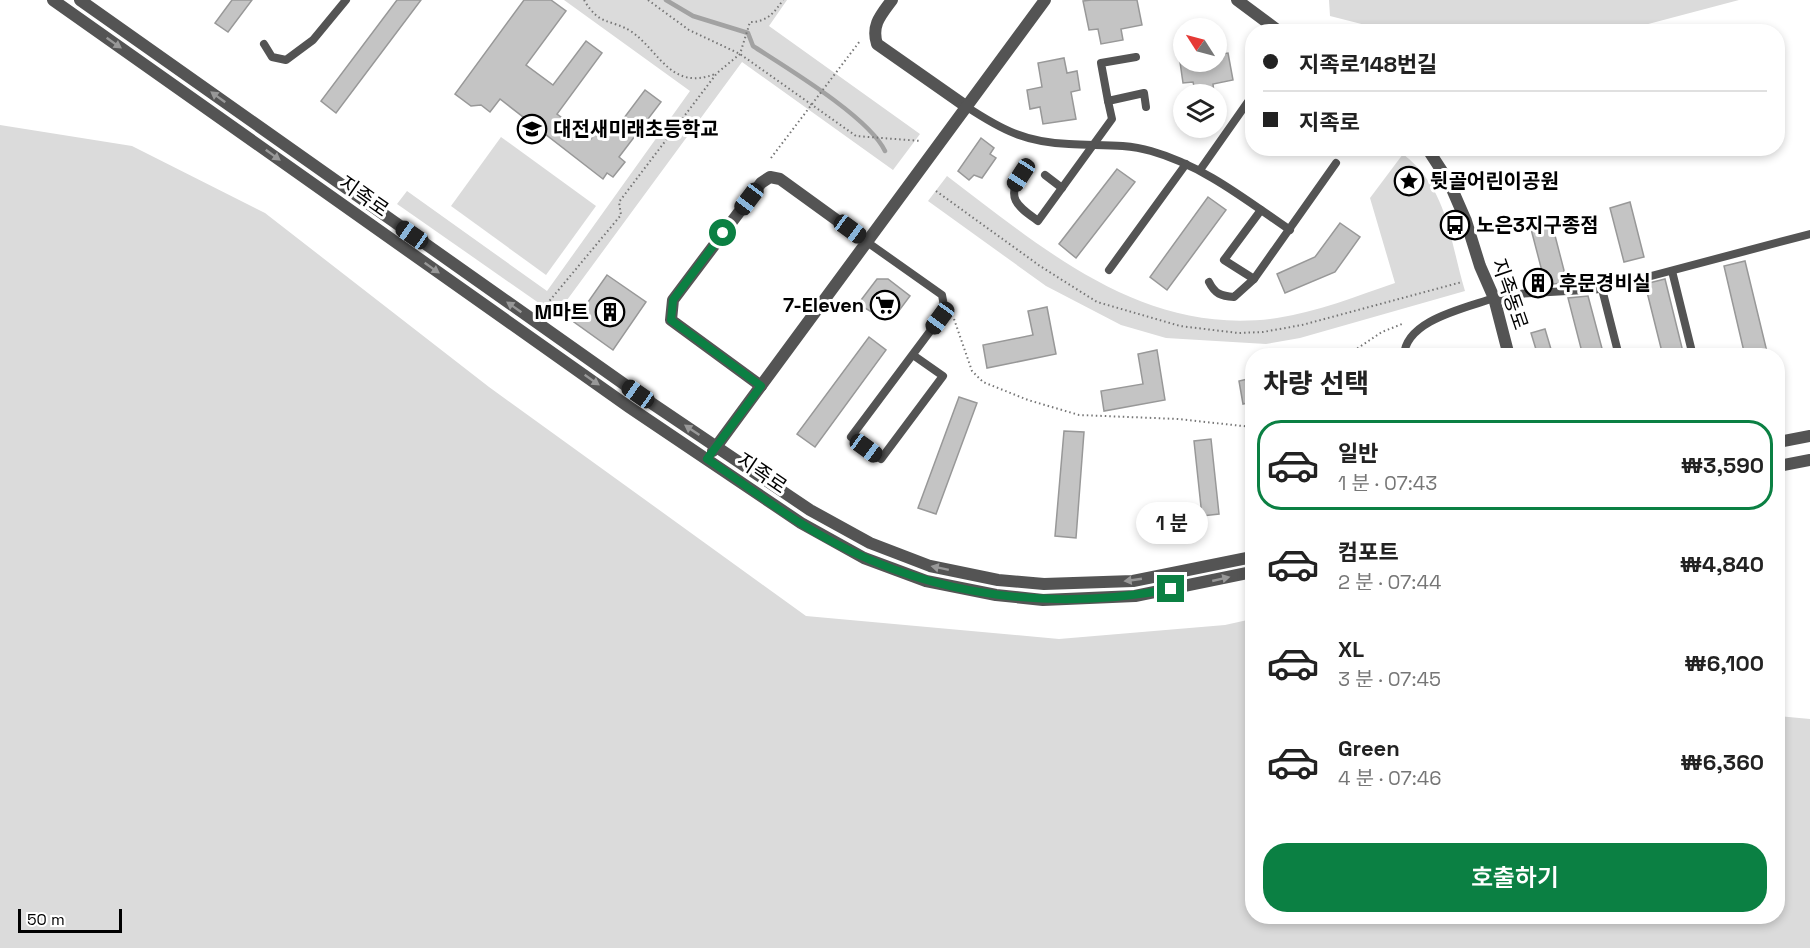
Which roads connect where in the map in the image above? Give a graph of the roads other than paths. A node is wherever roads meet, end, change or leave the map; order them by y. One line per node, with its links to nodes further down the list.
1 (53, 0): 42 (street, 지족로, one-way to 42)
2 (80, 0): 41 (street, 지족로, one-way to 2)
3 (346, 0): 8 (lane)
4 (892, 0): 11 (street)
5 (1045, 0): 11 (street)
6 (1237, 0): 7 (street)
7 (1269, 24)
8 (264, 44)
9 (1136, 57): 10 (lane)
10 (1108, 101): 13 (lane); 14 (lane)
11 (967, 106): 14 (lane); 25 (street)
12 (1245, 106): 18 (lane)
13 (1146, 107)
14 (1095, 144): 17 (lane); 21 (lane)
15 (1432, 156): 32 (street, 지족동로)
16 (1336, 163): 23 (lane)
17 (1186, 164): 18 (lane); 26 (lane)
18 (1200, 170): 22 (lane)
19 (1021, 175): 21 (lane)
20 (1046, 175): 21 (lane)
21 (1062, 188)
22 (1261, 210): 23 (lane); 28 (lane)
23 (1290, 230): 28 (lane)
24 (1810, 234): 27 (lane)
25 (867, 242): 37 (lane); 38 (street); 38 (street)
26 (1109, 270)
27 (1672, 271): 30 (lane); 36 (lane)
28 (1254, 279): 29 (lane)
29 (1209, 282)
30 (1602, 289): 31 (lane); 35 (lane)
31 (1516, 294): 32 (street)
32 (1494, 298): 33 (lane); 34 (street, 지족동로)
33 (1405, 348)
34 (1507, 348)
35 (1617, 348)
36 (1691, 348)
37 (913, 355): 37 (lane)
38 (761, 386): 41 (street)
39 (1810, 436): 40 (street)
40 (1785, 441)
41 (716, 447): 42 (street); 45 (street, 지족로, one-way to 41)
42 (707, 459): 46 (street, 지족로, one-way to 46)
43 (1810, 460): 44 (street)
44 (1785, 465)
45 (1245, 557)
46 (1245, 573)

